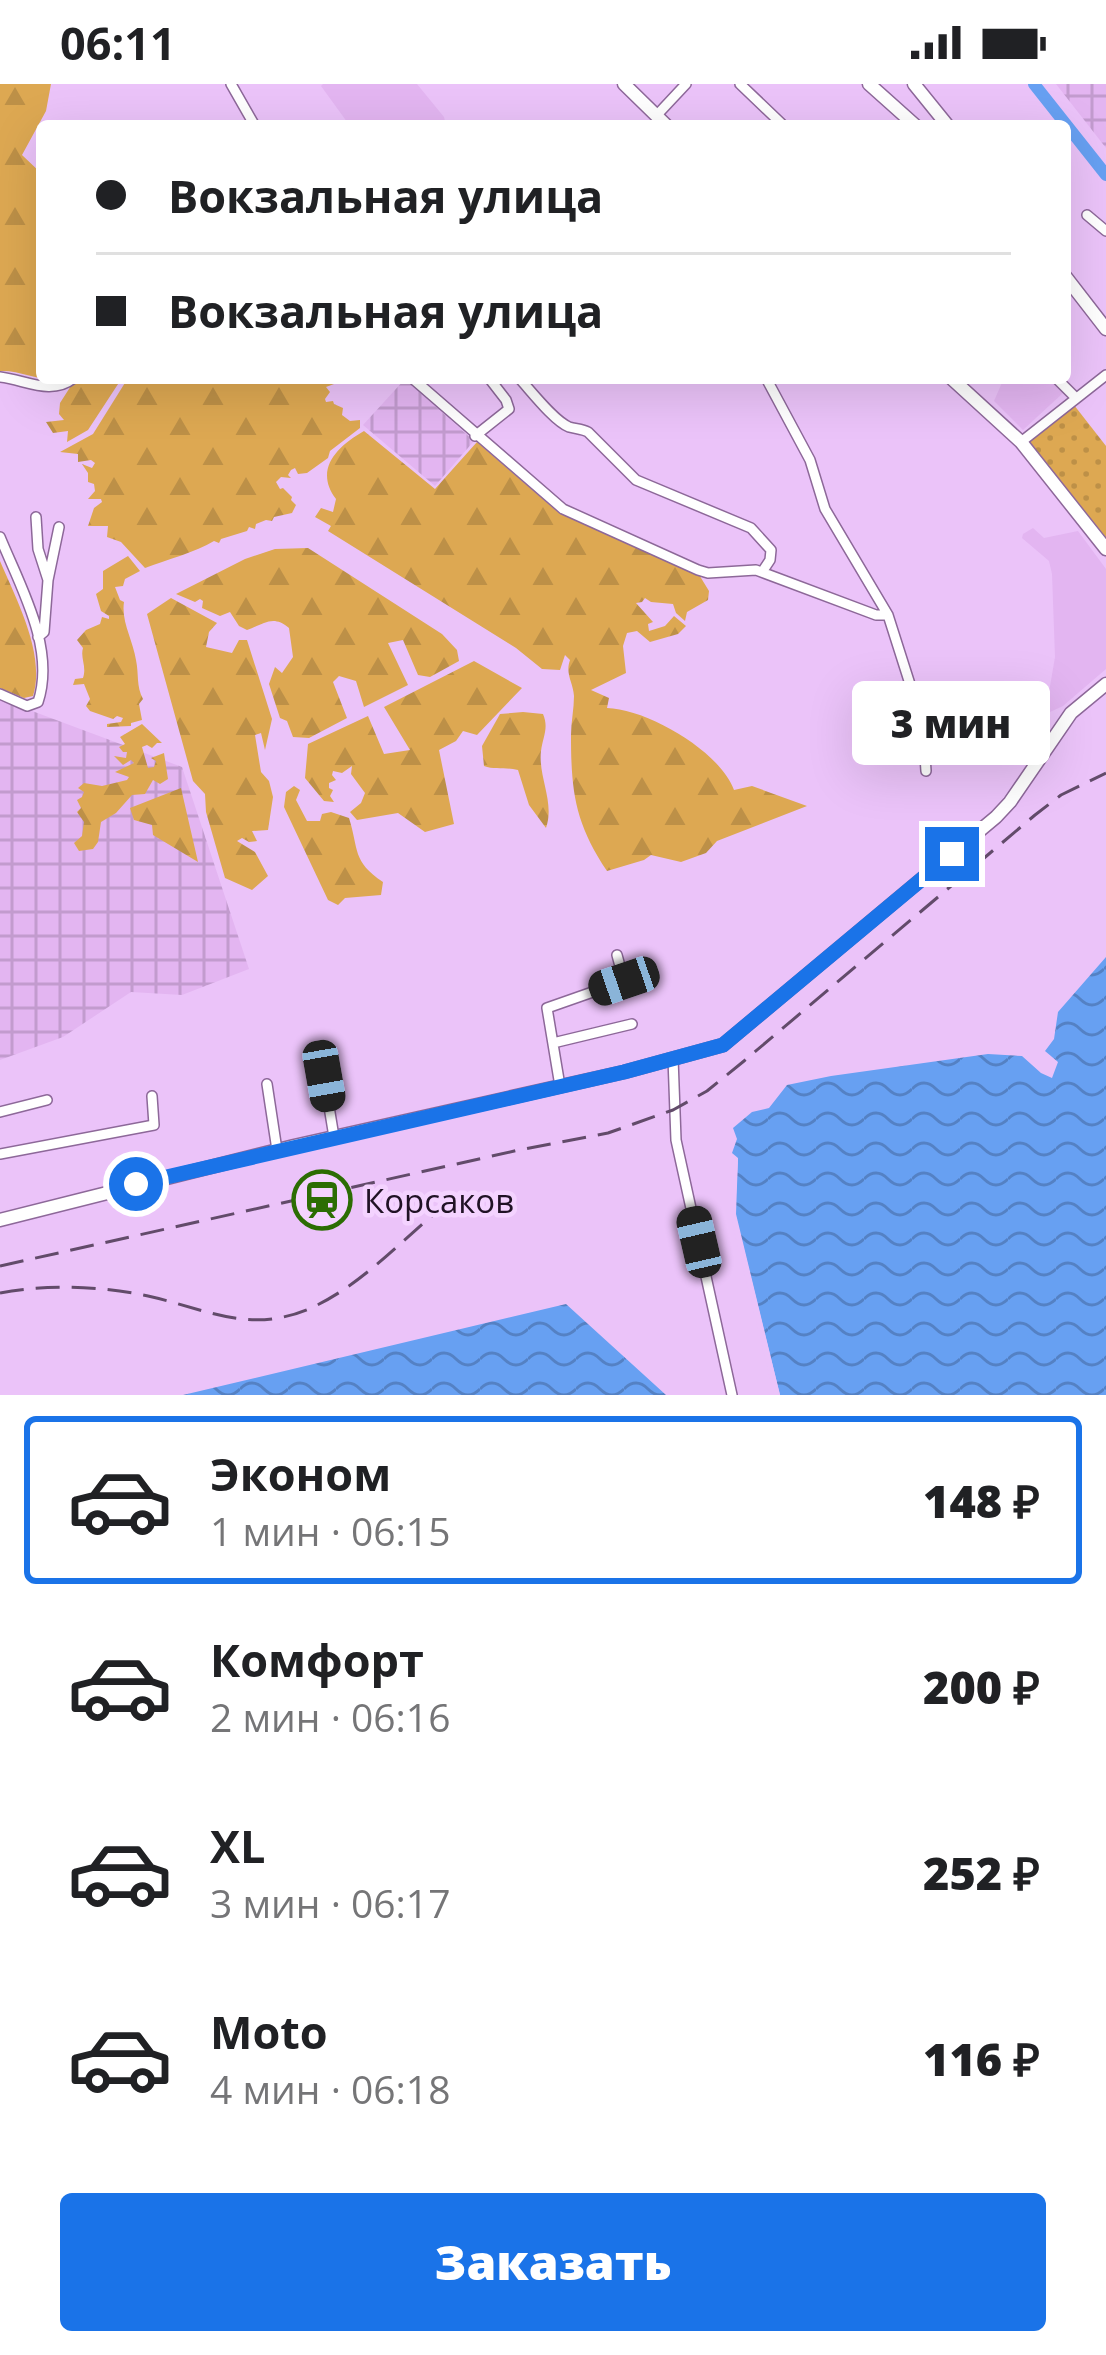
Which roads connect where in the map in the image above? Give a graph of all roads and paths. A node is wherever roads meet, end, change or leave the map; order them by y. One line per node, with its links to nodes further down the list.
1 (231, 84): 7 (street)
2 (624, 84): 8 (main road)
3 (686, 84): 9 (street)
4 (740, 84): 10 (street)
5 (869, 84): 11 (main road)
6 (914, 84): 12 (main road)
7 (252, 120)
8 (661, 120)
9 (663, 120)
10 (778, 120)
11 (909, 120)
12 (943, 120)
13 (1087, 215): 14 (street)
14 (1106, 231)
15 (1071, 284): 16 (main road)
16 (1106, 329)
17 (1106, 375): 26 (street)
18 (0, 377): 19 (street)
19 (66, 384)
20 (419, 384): 27 (street)
21 (494, 384): 27 (street)
22 (525, 384): 33 (street)
23 (770, 384): 35 (street)
24 (958, 384): 28 (main road)
25 (1062, 384): 26 (street)
26 (1075, 397): 28 (street)
27 (476, 436): 33 (street)
28 (1021, 442): 32 (main road)
29 (36, 517): 34 (street)
30 (59, 527): 34 (street)
31 (0, 537): 36 (street)
32 (1105, 546)
33 (762, 572): 35 (street)
34 (48, 580): 36 (street)
35 (888, 615): 39 (street)
36 (38, 637): 38 (street)
37 (1106, 683): 43 (main road)
38 (0, 694)
39 (926, 771)
40 (617, 956): 42 (street)
41 (632, 1024): 42 (street)
42 (553, 1042): 46 (street)
43 (673, 1058): 46 (main road); 54 (street)
44 (324, 1076): 50 (street)
45 (267, 1084): 51 (street)
46 (560, 1086): 50 (main road)
47 (152, 1096): 52 (street)
48 (47, 1100): 49 (street)
49 (0, 1112)
50 (334, 1137): 51 (main road)
51 (277, 1150): 53 (main road)
52 (0, 1154)
53 (0, 1220)
54 (732, 1395)

